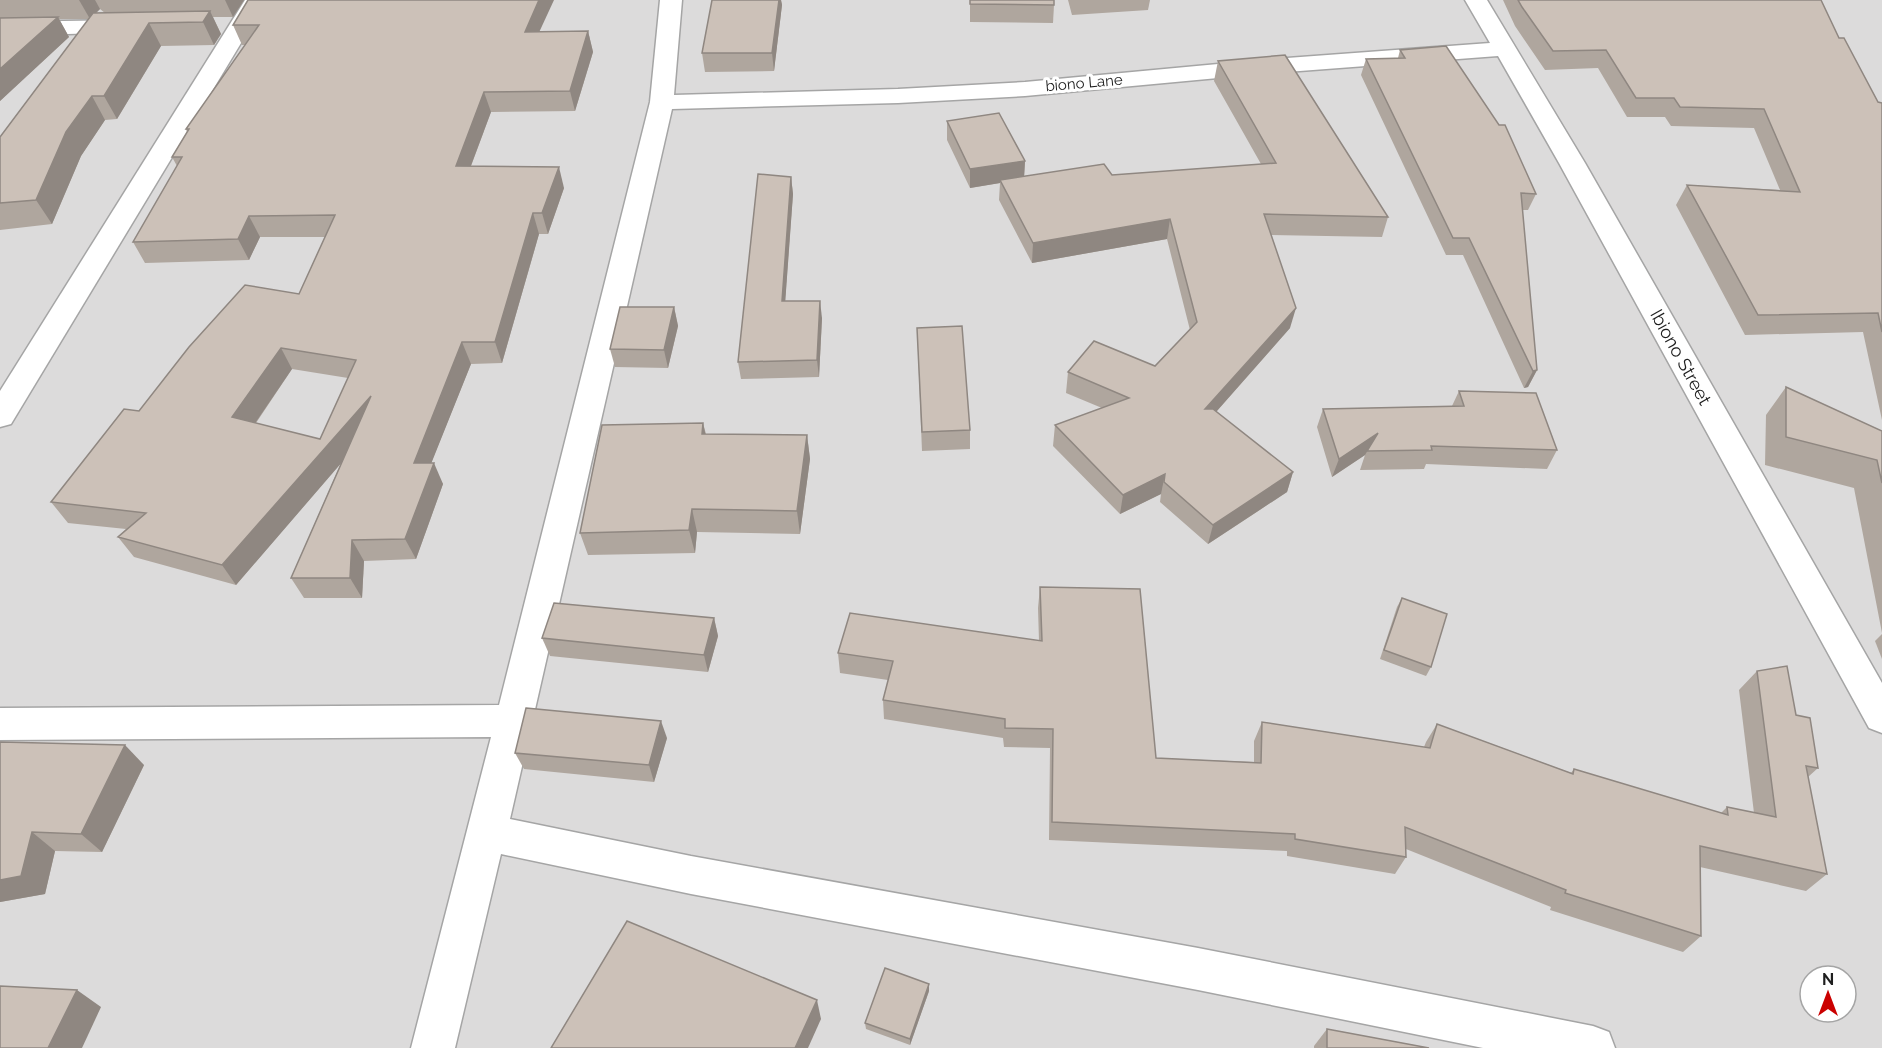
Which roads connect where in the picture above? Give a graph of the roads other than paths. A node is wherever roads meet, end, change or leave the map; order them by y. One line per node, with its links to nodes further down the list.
1 (256, 0): 8 (street)
2 (671, 0): 7 (street)
3 (1476, 0): 6 (street, Ibiono Street)
4 (147, 27): 5 (street)
5 (0, 28)
6 (1505, 49): 7 (street, biono Lane); 9 (street, Ibiono Street)
7 (662, 102): 10 (street)
8 (0, 416)
9 (1882, 717)
10 (512, 721): 11 (street); 12 (street)
11 (0, 724)
12 (488, 833): 13 (street); 14 (street)
13 (434, 1048)
14 (1593, 1048)

